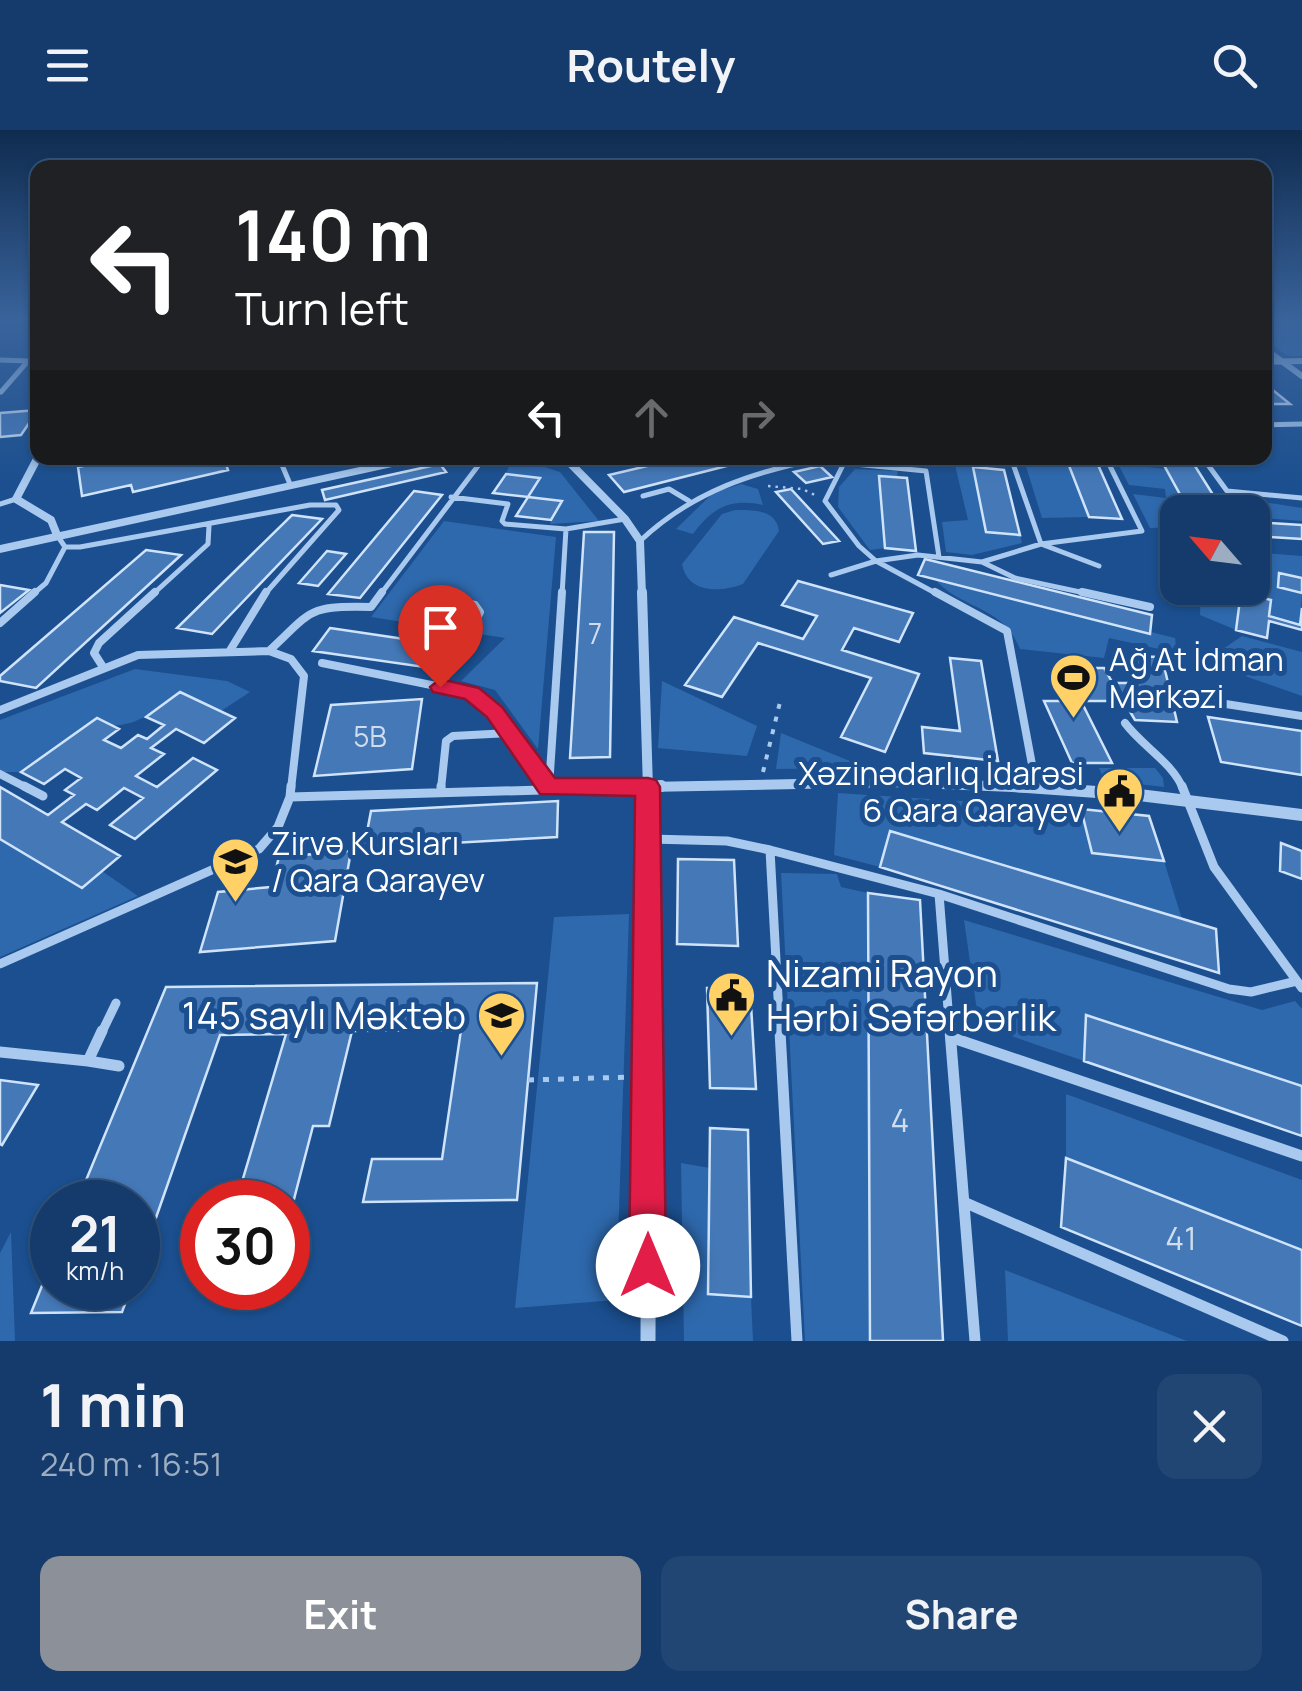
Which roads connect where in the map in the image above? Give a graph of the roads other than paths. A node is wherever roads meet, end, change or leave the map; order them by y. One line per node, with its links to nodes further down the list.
1 (1272, 423): 2 (lane)
2 (1275, 425): 3 (lane)
3 (1300, 426)
4 (34, 465): 18 (street)
5 (282, 465): 15 (lane)
6 (381, 465): 15 (street)
7 (478, 465): 17 (lane)
8 (572, 465): 22 (street)
9 (796, 465): 20 (lane)
10 (839, 465): 30 (lane)
11 (880, 465): 29 (lane)
12 (1013, 465): 27 (lane)
13 (1110, 465): 27 (lane)
14 (1208, 465): 19 (lane)
15 (290, 484): 25 (street)
16 (643, 496): 20 (lane)
17 (451, 497): 24 (lane); 37 (lane)
18 (16, 498): 21 (lane); 25 (street)
19 (1302, 498)
20 (690, 500): 26 (lane)
21 (0, 504)
22 (625, 519): 24 (lane); 26 (street)
23 (209, 526): 25 (lane); 38 (lane); 40 (lane)
24 (566, 529): 49 (lane)
25 (61, 541): 28 (street); 36 (lane)
26 (640, 541): 50 (street)
27 (1040, 544): 31 (lane); 32 (lane)
28 (0, 549)
29 (939, 558): 30 (lane); 31 (lane)
30 (876, 561): 33 (lane); 48 (lane)
31 (982, 562): 35 (lane)
32 (1099, 566)
33 (831, 575)
34 (422, 595): 41 (lane)
35 (1150, 607)
36 (0, 623)
37 (269, 651): 38 (lane); 53 (lane)
38 (229, 652): 40 (lane)
39 (322, 663): 41 (lane)
40 (103, 666): 43 (lane)
41 (440, 687): 46 (lane)
42 (1214, 702): 44 (lane)
43 (0, 710)
44 (1302, 716)
45 (1125, 723): 54 (lane)
46 (510, 733): 49 (lane); 51 (lane)
47 (0, 774): 52 (lane)
48 (1036, 786): 50 (street); 54 (street)
49 (549, 787): 50 (lane); 51 (lane)
50 (648, 787): 56 (street)
51 (440, 791): 53 (lane)
52 (43, 796)
53 (290, 796): 59 (lane)
54 (1188, 800): 55 (street); 60 (lane)
55 (1302, 815)
56 (650, 839): 57 (lane); 68 (street)
57 (770, 850): 58 (lane); 69 (lane)
58 (939, 894): 60 (lane); 62 (lane)
59 (0, 964)
60 (1299, 984)
61 (116, 1002): 64 (lane)
62 (954, 1038): 66 (lane); 67 (lane)
63 (0, 1052): 64 (lane)
64 (88, 1061): 65 (lane)
65 (119, 1066)
66 (1302, 1156)
67 (966, 1203): 70 (lane); 71 (lane)
68 (648, 1341)
69 (797, 1341)
70 (975, 1341)
71 (1283, 1341)

